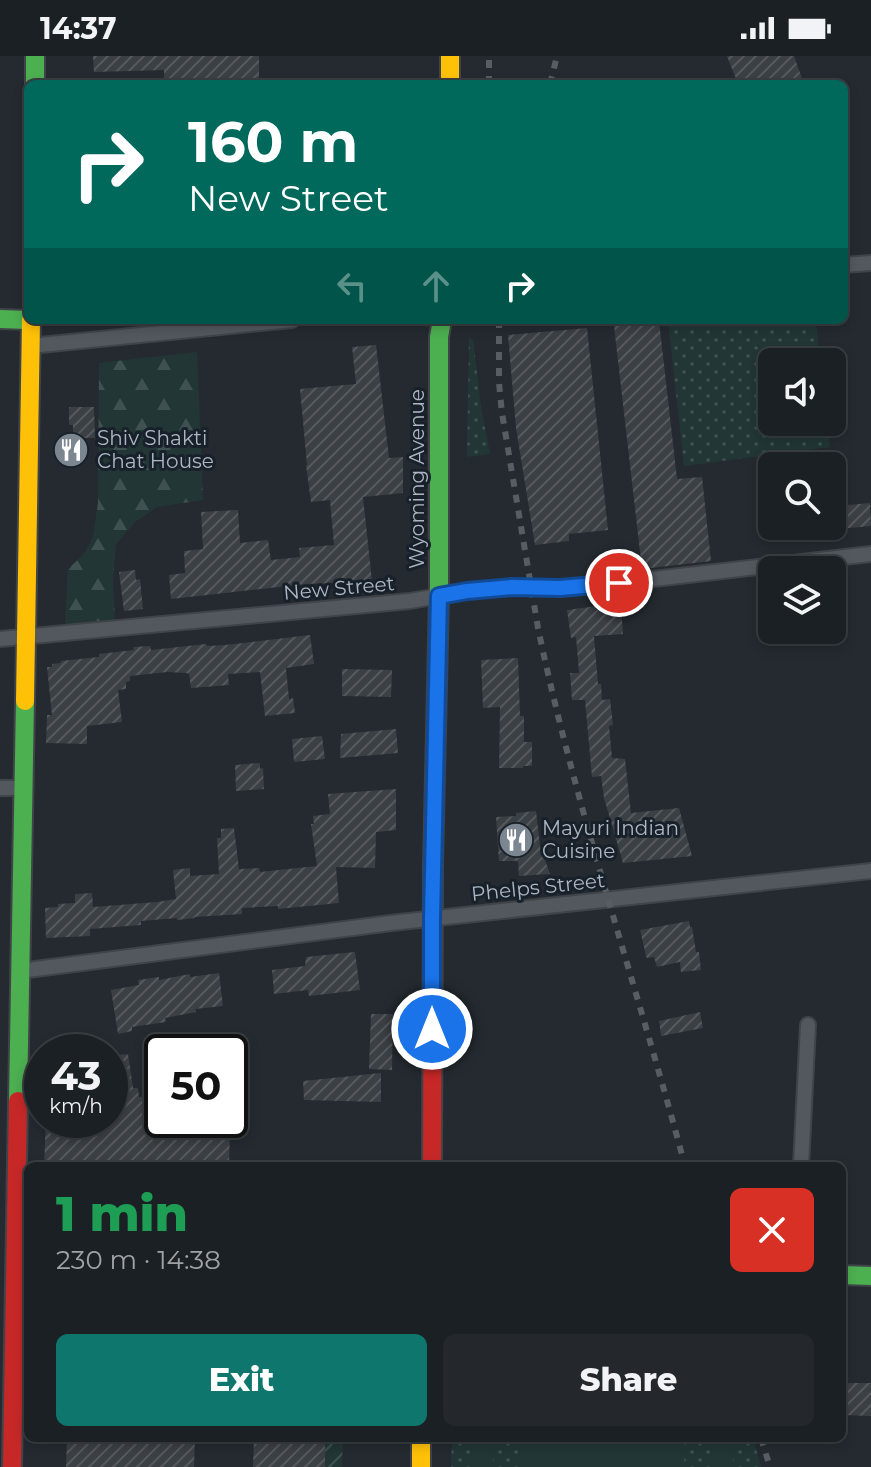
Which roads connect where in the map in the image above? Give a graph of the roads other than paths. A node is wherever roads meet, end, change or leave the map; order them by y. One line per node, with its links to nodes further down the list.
1 (35, 56): 3 (street)
2 (450, 56): 4 (street)
3 (35, 80)
4 (450, 80)
5 (871, 263): 6 (street)
6 (848, 265)
7 (0, 319): 8 (street)
8 (24, 320)
9 (29, 324): 12 (street)
10 (252, 324): 12 (street)
11 (441, 324): 14 (street, Wyoming Avenue)
12 (30, 346): 15 (street)
13 (871, 554): 14 (street, New Street)
14 (439, 596): 15 (street, New Street); 20 (street, Wyoming Avenue)
15 (26, 637): 16 (street, New Street); 18 (street)
16 (0, 639)
17 (0, 788): 18 (street)
18 (23, 788): 21 (street)
19 (871, 871): 20 (street, Phelps Street)
20 (432, 919): 21 (street, Phelps Street); 23 (street, Wyoming Avenue)
21 (20, 971): 25 (street)
22 (808, 1025): 24 (street)
23 (432, 1162)
24 (801, 1162)
25 (14, 1262): 29 (street)
26 (846, 1275): 27 (street)
27 (871, 1276)
28 (421, 1442): 30 (street)
29 (12, 1467)
30 (421, 1467)

